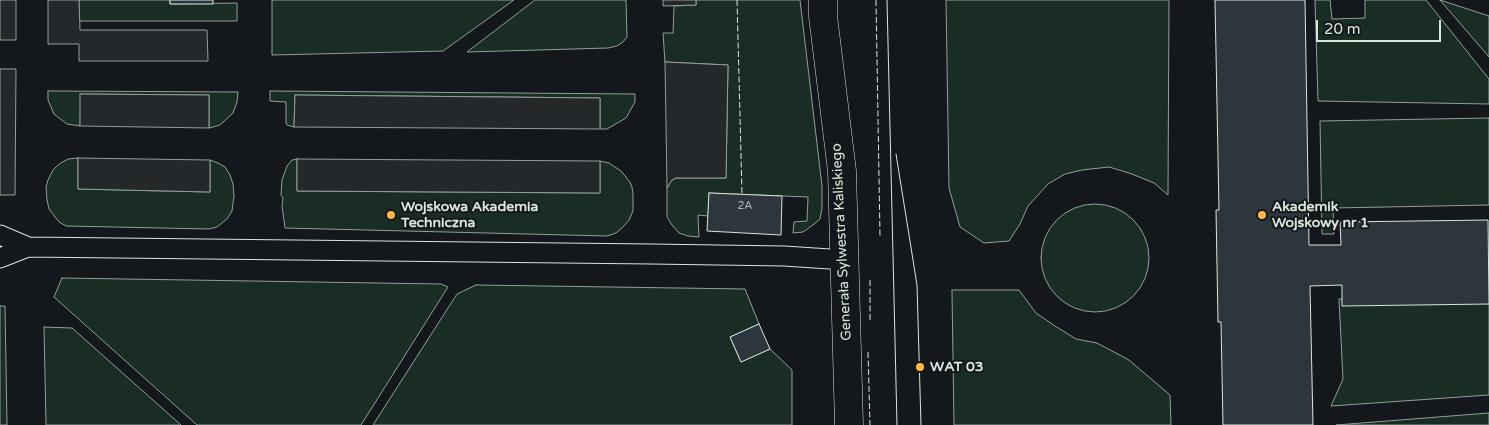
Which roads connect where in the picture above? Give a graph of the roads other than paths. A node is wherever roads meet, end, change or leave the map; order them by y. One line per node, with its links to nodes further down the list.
1 (823, 0): 5 (street, Generała Sylwestra Kaliskiego)
2 (0, 235): 3 (lane)
3 (28, 247): 4 (lane); 5 (lane)
4 (0, 258)
5 (845, 260): 6 (street, Generała Sylwestra Kaliskiego)
6 (849, 425)

